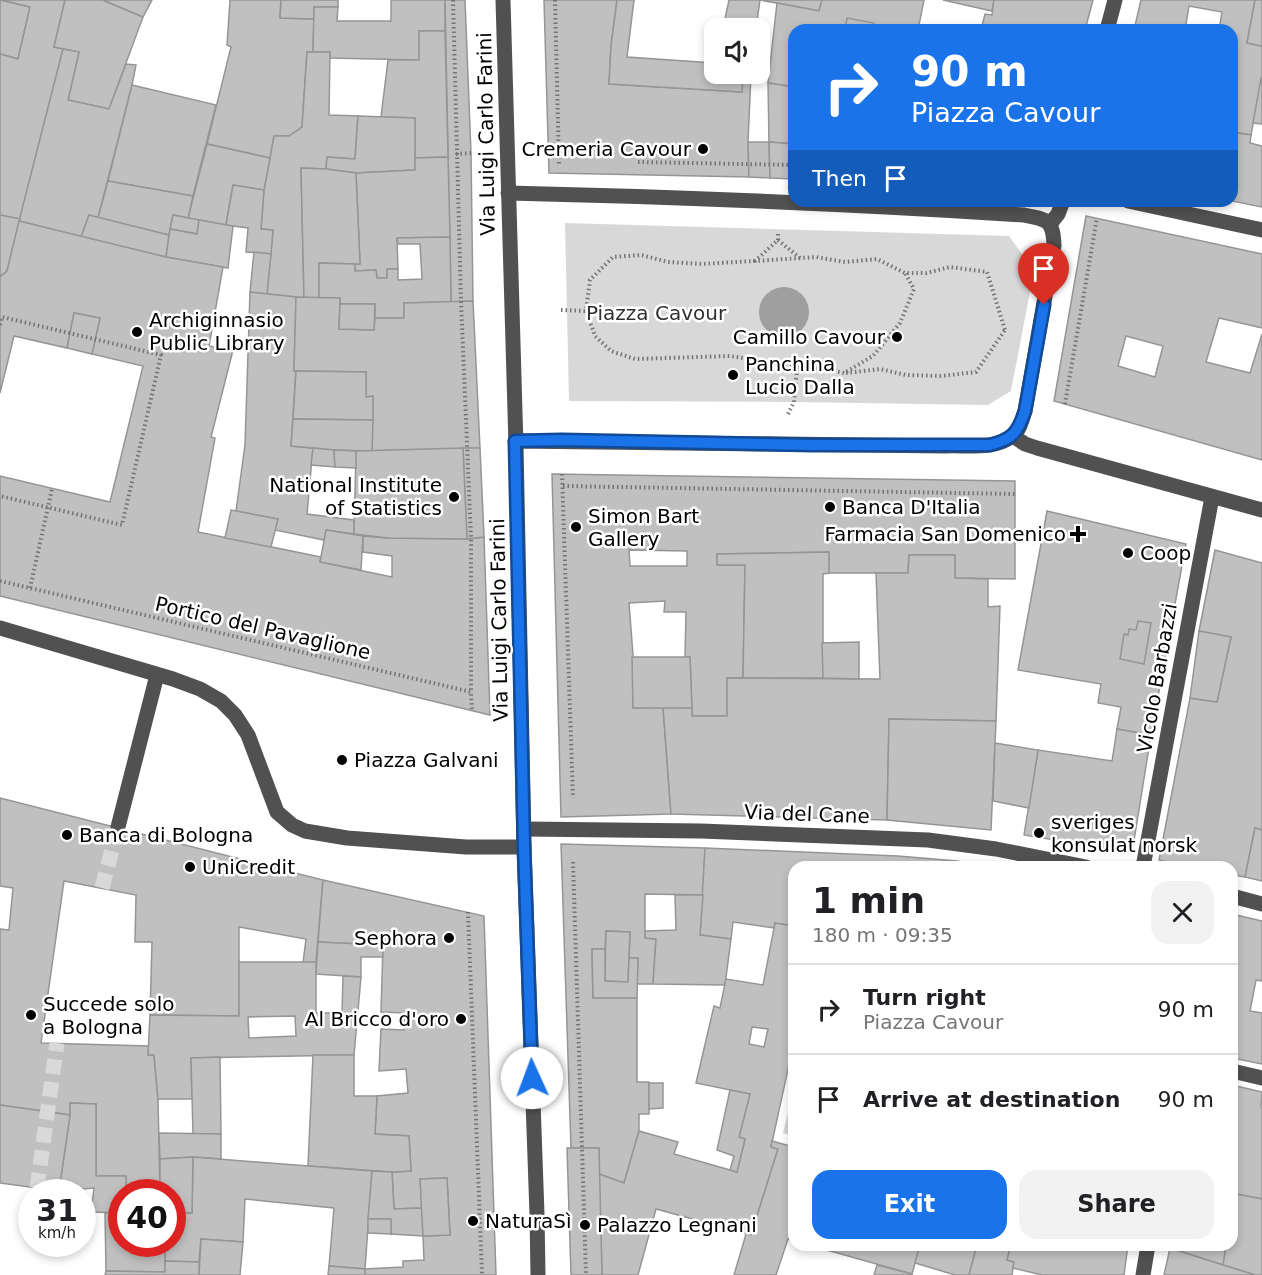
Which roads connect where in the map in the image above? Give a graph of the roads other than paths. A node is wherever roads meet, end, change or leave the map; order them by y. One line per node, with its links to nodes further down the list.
1 (503, 0): 4 (street, Via Luigi Carlo Farini)
2 (1115, 0): 3 (street)
3 (1109, 24)
4 (508, 193): 5 (street); 12 (street, Via Luigi Carlo Farini)
5 (788, 202)
6 (874, 207): 9 (street)
7 (1061, 207): 9 (street)
8 (1156, 207): 10 (street)
9 (1050, 224): 11 (street)
10 (1262, 230)
11 (1013, 436): 12 (street); 13 (street)
12 (515, 441): 18 (street, Via Luigi Carlo Farini)
13 (1212, 497): 14 (street); 21 (street, Vicolo Barbazzi)
14 (1262, 510)
15 (0, 628): 16 (street)
16 (157, 675): 17 (street); 19 (street)
17 (118, 827)
18 (524, 829): 19 (street, Via Luigi Carlo Farini); 20 (street, Via del Cane)
19 (524, 847): 27 (street, Via Luigi Carlo Farini)
20 (1056, 861)
21 (1144, 861)
22 (1238, 898): 23 (street)
23 (1262, 904)
24 (1238, 1072): 25 (street)
25 (1262, 1078)
26 (1147, 1251): 28 (street)
27 (538, 1275)
28 (1143, 1275)

